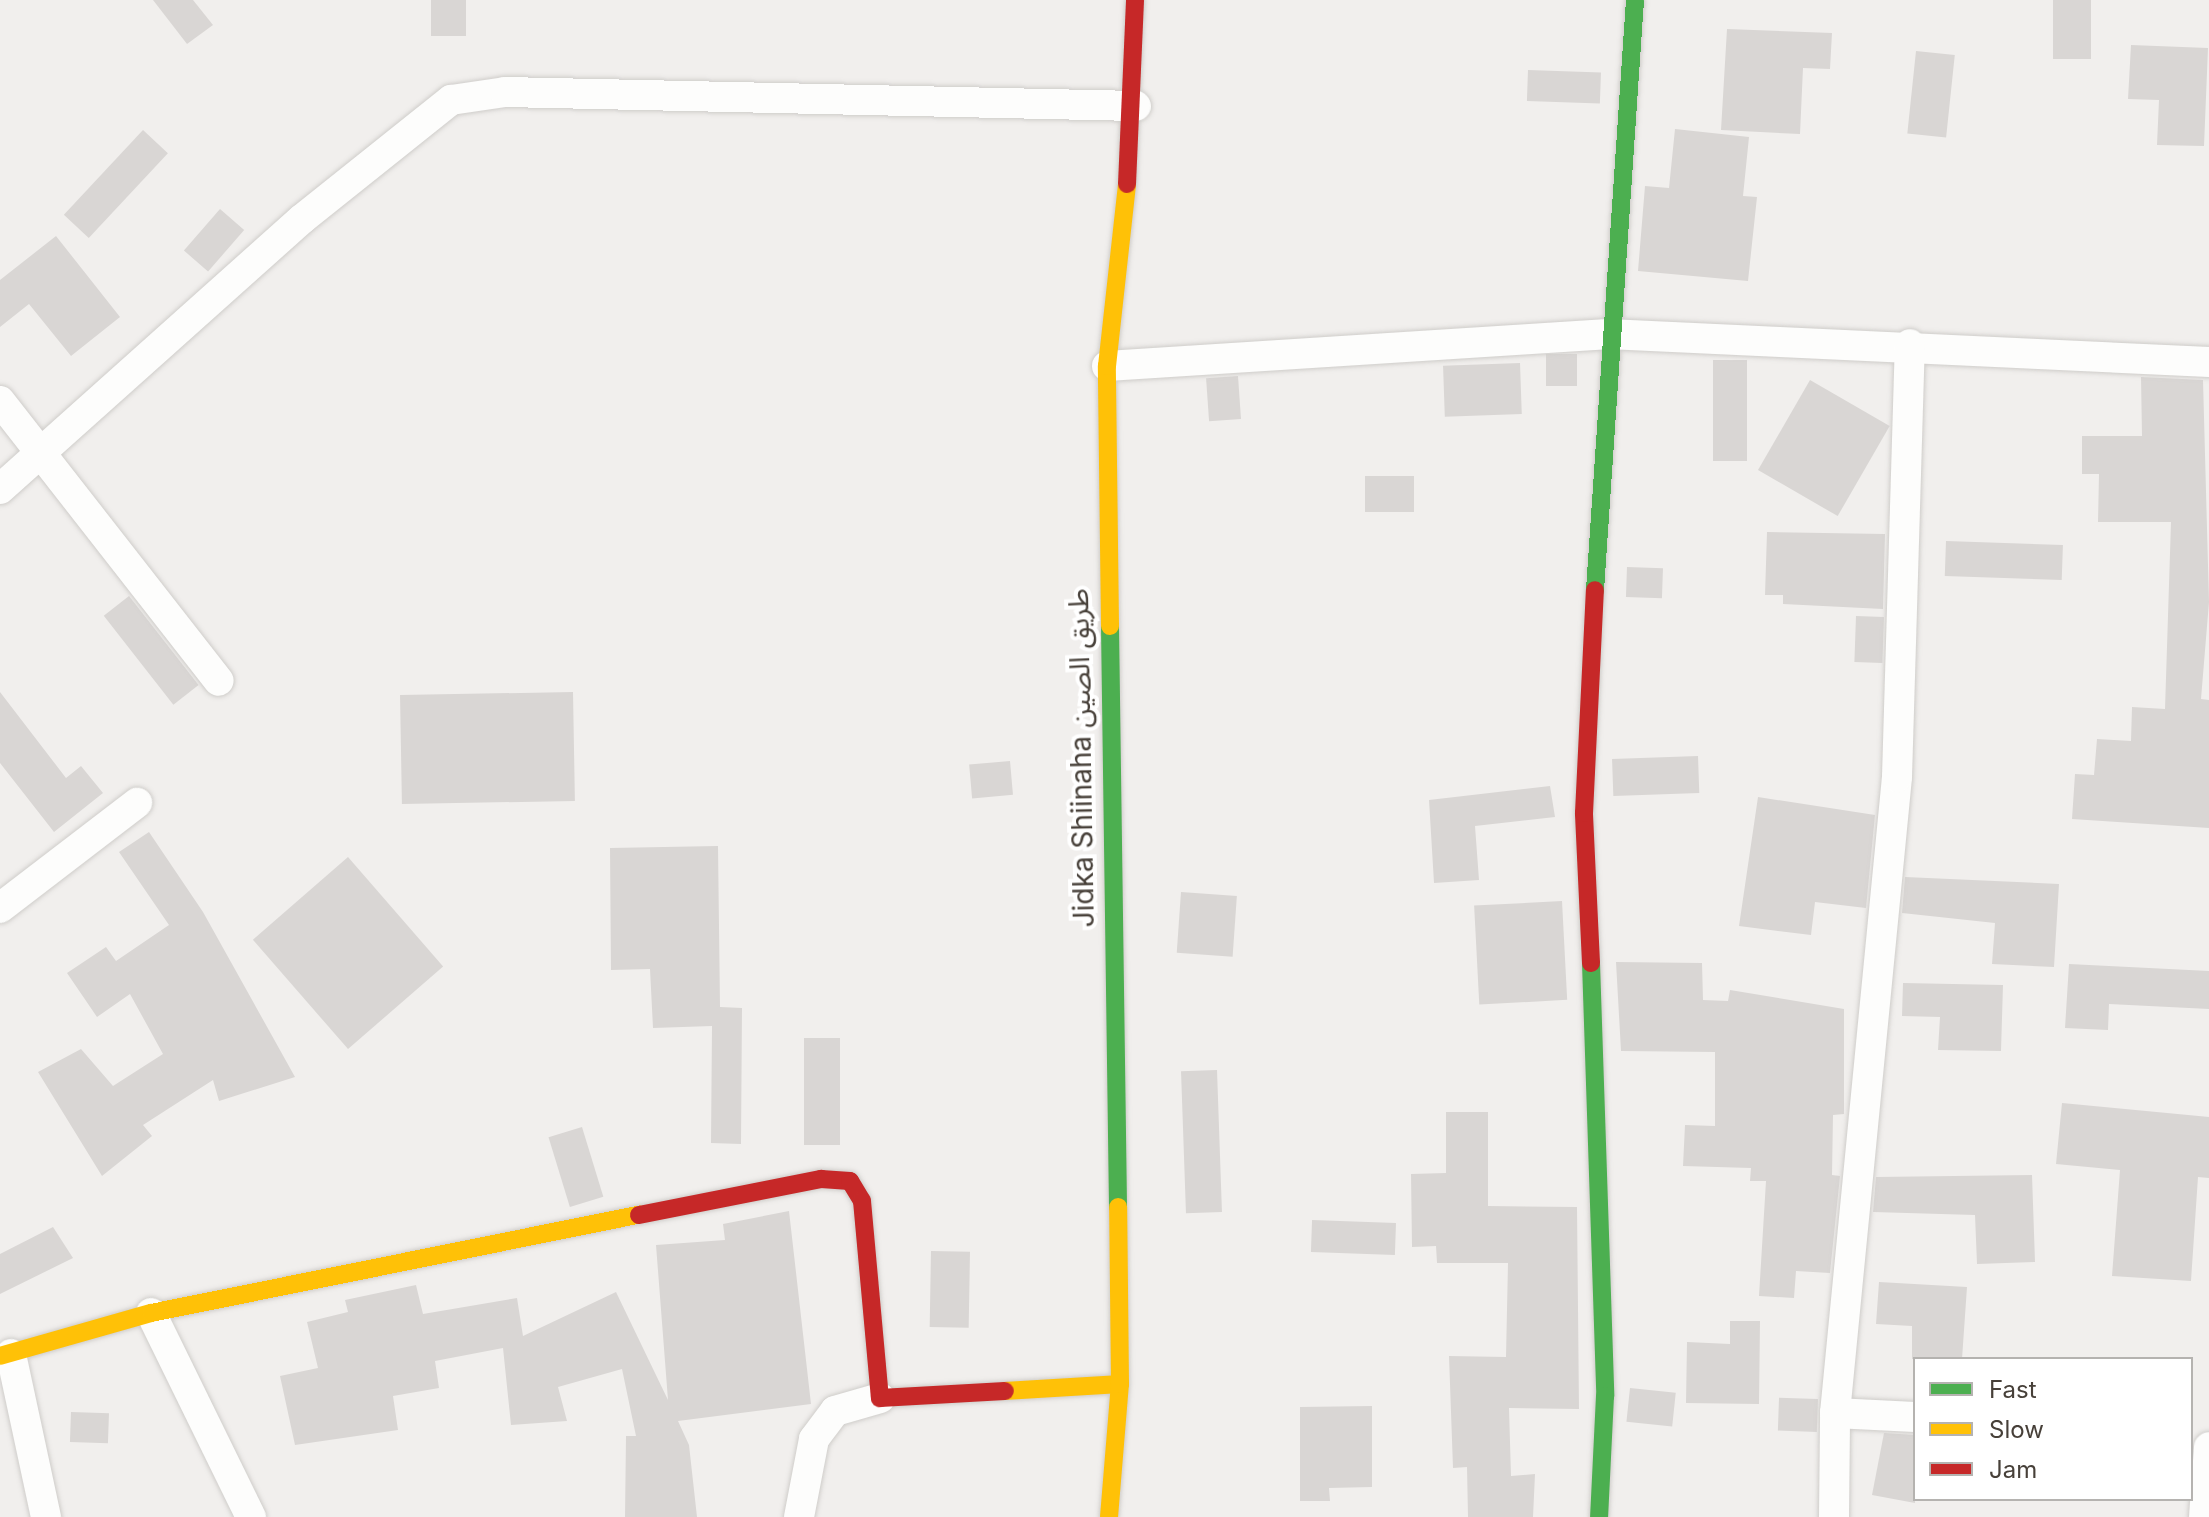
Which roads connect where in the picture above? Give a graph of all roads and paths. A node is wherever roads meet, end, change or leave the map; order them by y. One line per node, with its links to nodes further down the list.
1 (1135, 0): 3 (street, Jidka Shiinaha طريق الصين)
2 (1635, 0): 4 (street)
3 (1136, 106): 7 (street, Jidka Shiinaha طريق الصين); 9 (street)
4 (1608, 334): 5 (street); 7 (street); 25 (street)
5 (1910, 344): 6 (street); 18 (street)
6 (2209, 362)
7 (1107, 366): 16 (street, Jidka Shiinaha طريق الصين)
8 (0, 401): 9 (street)
9 (46, 450): 10 (street); 11 (street)
10 (0, 489)
11 (219, 681)
12 (137, 803): 13 (street)
13 (0, 908)
14 (151, 1313): 15 (street); 17 (street); 22 (street)
15 (6, 1355): 21 (street)
16 (1120, 1384): 17 (street); 24 (street, Jidka Shiinaha طريق الصين)
17 (880, 1398): 23 (street)
18 (1835, 1413): 19 (street); 26 (street)
19 (1913, 1417)
20 (2209, 1447): 27 (street)
21 (46, 1517)
22 (251, 1517)
23 (799, 1517)
24 (1109, 1517)
25 (1599, 1517)
26 (1834, 1517)
27 (2204, 1517)

